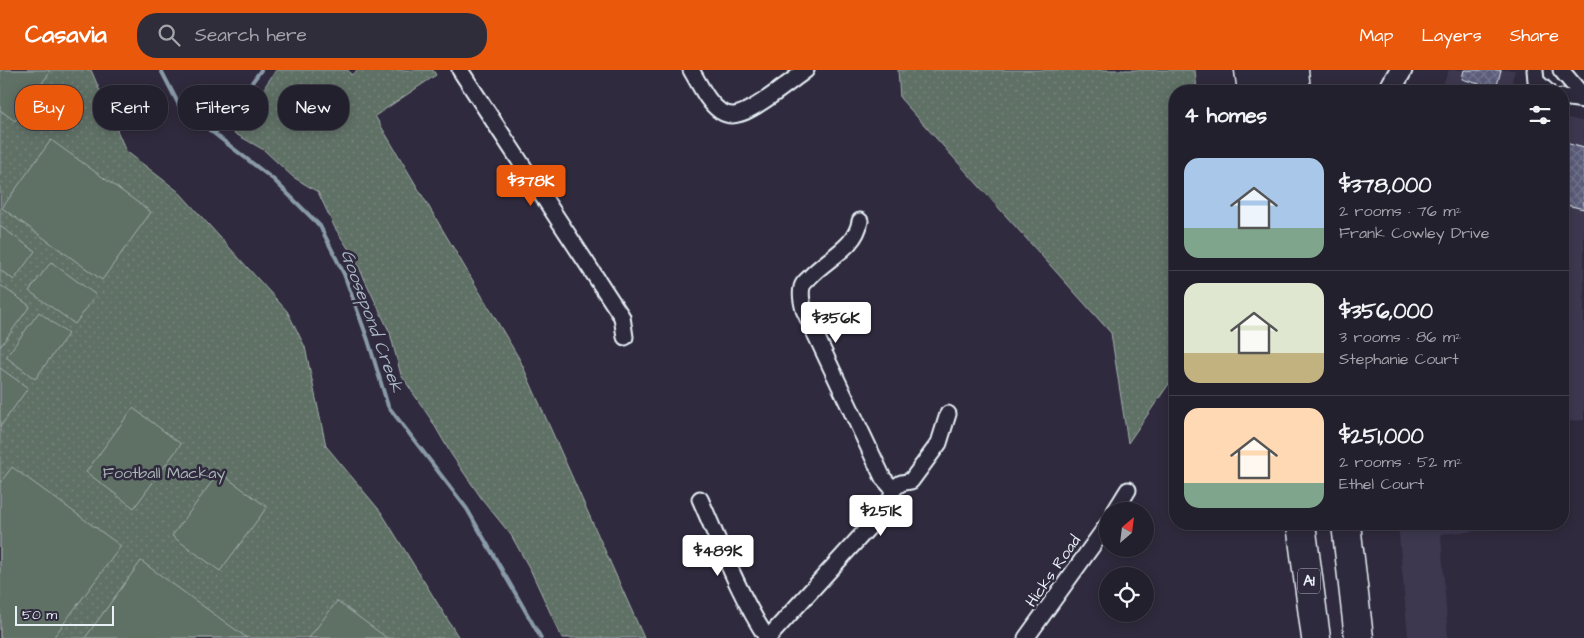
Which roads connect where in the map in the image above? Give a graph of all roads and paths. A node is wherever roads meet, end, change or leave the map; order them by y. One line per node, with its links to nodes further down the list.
1 (460, 70): 18 (street)
2 (691, 70): 3 (street)
3 (806, 70)
4 (1249, 70): 10 (highway)
5 (1272, 70): 11 (highway)
6 (1294, 70): 12 (highway)
7 (1401, 70): 13 (main road)
8 (1535, 70): 14 (street)
9 (1561, 70): 16 (street)
10 (1251, 85)
11 (1273, 85)
12 (1295, 85)
13 (1392, 85)
14 (1540, 85)
15 (1569, 97): 16 (street)
16 (1584, 98)
17 (860, 221): 20 (street)
18 (625, 337)
19 (948, 414): 20 (street)
20 (893, 489): 29 (street)
21 (1128, 490): 23 (street)
22 (700, 499): 29 (street)
23 (1121, 502)
24 (1302, 530): 31 (highway, A1)
25 (1320, 530): 31 (highway)
26 (1347, 530): 32 (highway)
27 (1359, 530): 33 (main road)
28 (1099, 537): 30 (street, Hicks Road)
29 (768, 638)
30 (1026, 638)
31 (1318, 638)
32 (1359, 638)
33 (1365, 638)

